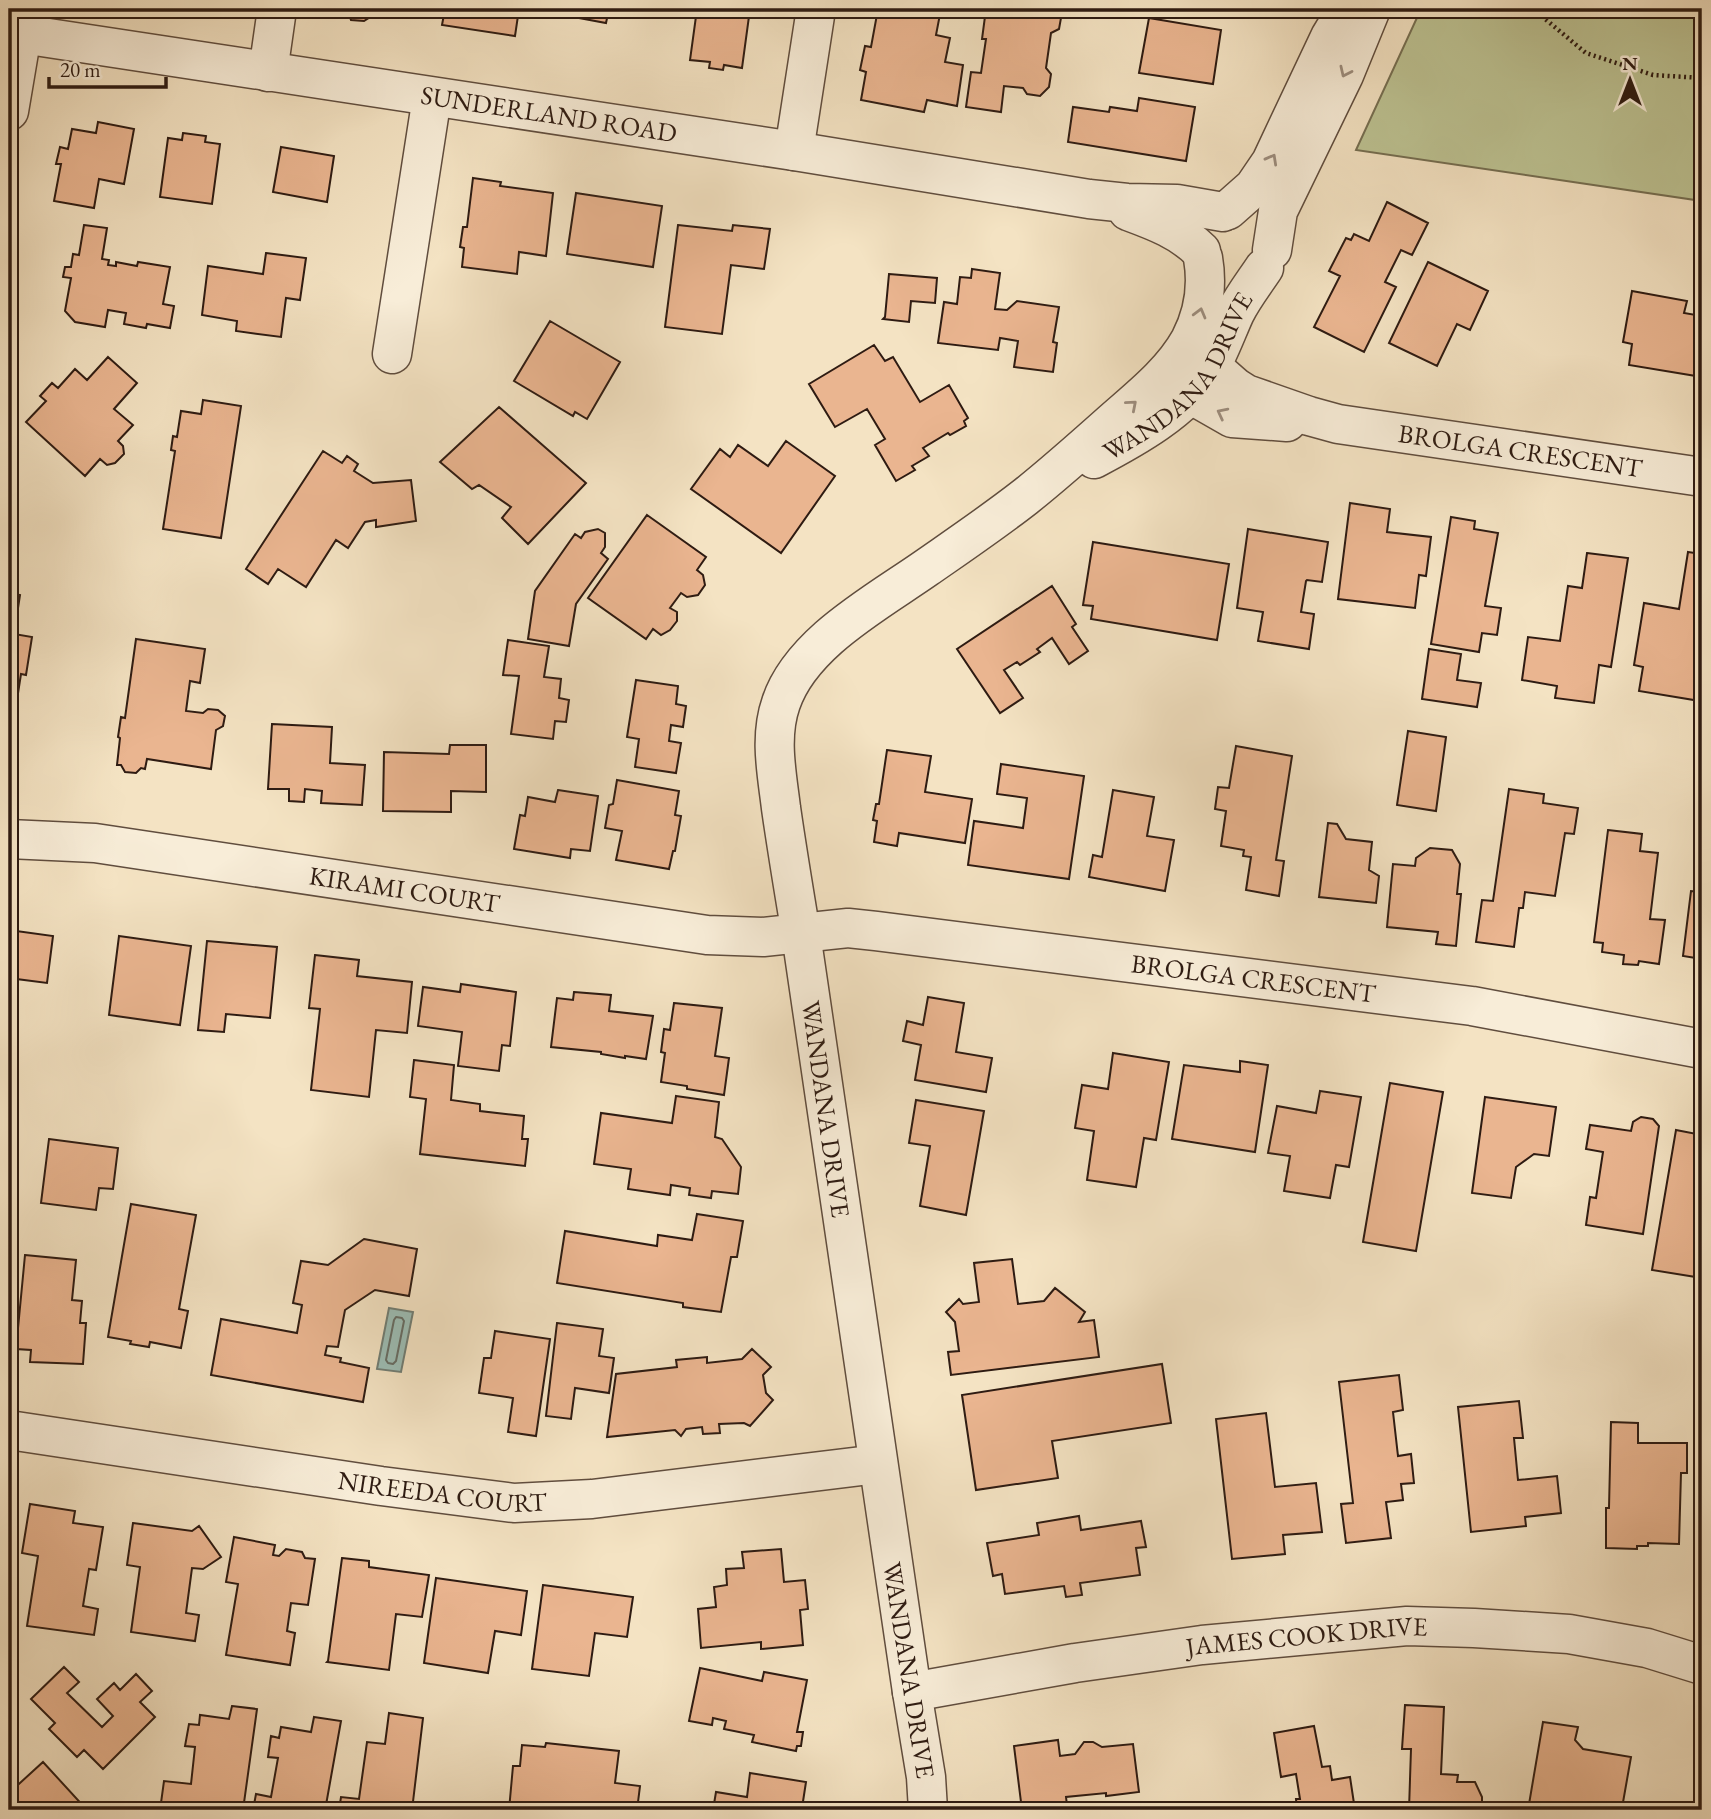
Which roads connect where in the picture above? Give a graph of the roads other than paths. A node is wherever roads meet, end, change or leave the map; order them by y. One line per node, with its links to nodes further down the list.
1 (277, 9): 6 (street)
2 (816, 9): 9 (street)
3 (1347, 9): 11 (street, WANDANA DRIVE, one-way to 3)
4 (1371, 9): 13 (street, WANDANA DRIVE, one-way to 13)
5 (15, 33): 6 (street, SUNDERLAND ROAD); 8 (street)
6 (268, 72): 7 (street, SUNDERLAND ROAD)
7 (432, 97): 9 (street, SUNDERLAND ROAD); 14 (street)
8 (9, 111)
9 (794, 151): 10 (street, SUNDERLAND ROAD)
10 (1089, 199): 11 (street, SUNDERLAND ROAD); 12 (street, SUNDERLAND ROAD)
11 (1225, 211): 12 (street, WANDANA DRIVE); 13 (street)
12 (1202, 255): 13 (street, WANDANA DRIVE); 15 (street, WANDANA DRIVE, one-way to 12)
13 (1268, 259): 15 (street, WANDANA DRIVE)
14 (392, 354)
15 (1192, 374): 16 (street, BROLGA CRESCENT); 18 (street, WANDANA DRIVE)
16 (1702, 477)
17 (9, 839): 18 (street, KIRAMI COURT)
18 (801, 934): 19 (street, BROLGA CRESCENT); 21 (street, WANDANA DRIVE)
19 (1702, 1048)
20 (9, 1430): 21 (street, NIREEDA COURT)
21 (878, 1464): 23 (street, WANDANA DRIVE)
22 (1702, 1665): 23 (street, JAMES COOK DRIVE)
23 (912, 1692): 24 (street, WANDANA DRIVE)
24 (928, 1810)

